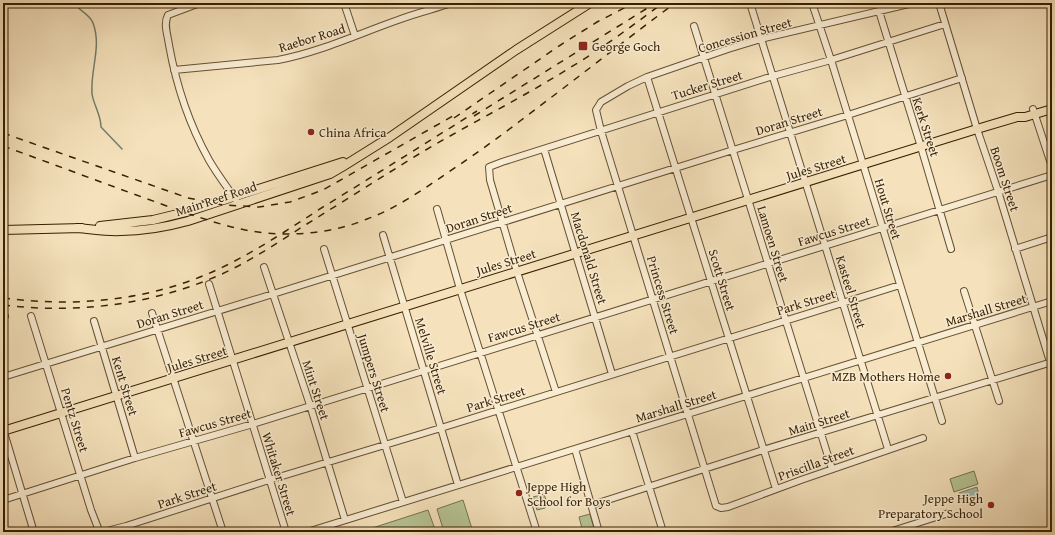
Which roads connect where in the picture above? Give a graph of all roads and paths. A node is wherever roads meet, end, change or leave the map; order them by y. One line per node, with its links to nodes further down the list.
1 (200, 3): 18 (street)
2 (344, 3): 13 (street)
3 (452, 3): 13 (street, Raebor Road)
4 (590, 3): 43 (main road, Main Reef Road)
5 (750, 3): 14 (street, Kasteel Street)
6 (812, 3): 12 (street, Hout Street)
7 (913, 3): 9 (street, Concession Street)
8 (939, 3): 10 (street, Boom Street)
9 (878, 11): 12 (street, Concession Street); 15 (street, Kerk Street)
10 (945, 24): 15 (street, Tucker Street); 21 (street, Boom Street)
11 (694, 26): 16 (street, Lamoen Street)
12 (819, 26): 14 (street, Concession Street); 17 (street, Hout Street)
13 (355, 36): 18 (street, Raebor Road)
14 (761, 39): 16 (street, Concession Street); 19 (street, Kasteel Street)
15 (888, 42): 17 (street, Tucker Street); 24 (street, Kerk Street)
16 (704, 57): 20 (street, Concession Street); 22 (street, Lamoen Street)
17 (831, 60): 19 (street, Tucker Street); 29 (street, Hout Street)
18 (174, 70): 43 (street)
19 (773, 76): 22 (street, Tucker Street); 32 (street, Kasteel Street)
20 (647, 77): 23 (street, Concession Street); 27 (street, Scott Street)
21 (962, 78): 24 (street, Doran Street); 30 (street, Boom Street)
22 (716, 95): 27 (street, Tucker Street); 35 (street, Lamoen Street)
23 (610, 96): 31 (street, Princess Street)
24 (905, 96): 29 (street, Doran Street); 33 (street, Kerk Street)
25 (1052, 103): 28 (main road, Jules Street)
26 (1052, 109): 28 (main road, Jules Street)
27 (658, 112): 31 (street, Tucker Street); 38 (street, Scott Street)
28 (1034, 112): 30 (main road, Jules Street); 37 (street)
29 (848, 115): 32 (street, Doran Street); 36 (street, Hout Street)
30 (977, 129): 33 (main road, Jules Street); 42 (street, Boom Street)
31 (601, 131): 34 (street, Tucker Street); 41 (street, Princess Street)
32 (790, 133): 35 (street, Doran Street); 40 (street, Kasteel Street)
33 (921, 147): 36 (main road, Jules Street); 47 (street, Kerk Street)
34 (544, 149): 45 (street, Macdonald Street); 49 (street, Tucker Street)
35 (733, 150): 38 (street, Doran Street); 44 (street, Lamoen Street)
36 (863, 165): 40 (main road, Jules Street); 50 (street, Hout Street)
37 (1052, 167)
38 (676, 168): 41 (street, Doran Street); 48 (street, Scott Street)
39 (1052, 175): 42 (street, Fawcus Street)
40 (805, 183): 44 (main road, Jules Street); 56 (street, Kasteel Street)
41 (618, 186): 45 (street, Doran Street); 53 (street, Princess Street)
42 (998, 191): 47 (street, Fawcus Street); 59 (street, Boom Street)
43 (236, 201): 51 (main road, Main Reef Road)
44 (749, 201): 48 (main road, Jules Street); 62 (street, Lamoen Street)
45 (561, 203): 49 (street, Doran Street); 60 (street, Macdonald Street)
46 (437, 209): 55 (street)
47 (939, 210): 50 (street, Fawcus Street); 58 (street, Kerk Street)
48 (691, 218): 53 (main road, Jules Street); 66 (street, Scott Street)
49 (503, 222): 55 (street, Doran Street); 64 (street)
50 (882, 228): 56 (street, Fawcus Street); 68 (street, Hout Street)
51 (3, 230)
52 (383, 235): 61 (street, Melville Street)
53 (633, 236): 60 (main road, Jules Street); 72 (street, Princess Street)
54 (1052, 237): 59 (street)
55 (446, 240): 61 (street, Doran Street); 69 (street)
56 (826, 245): 62 (street, Fawcus Street); 74 (street, Kasteel Street)
57 (324, 249): 65 (street, Jumpers Street)
58 (951, 249)
59 (1015, 249): 75 (street, Boom Street)
60 (576, 253): 64 (main road, Jules Street); 80 (street, Macdonald Street)
61 (389, 257): 65 (street, Doran Street); 76 (street, Melville Street)
62 (767, 263): 66 (street, Fawcus Street); 81 (street, Lamoen Street)
63 (264, 268): 71 (street, Mint Street)
64 (517, 272): 69 (main road, Jules Street); 86 (street)
65 (332, 275): 71 (street, Doran Street); 84 (street, Jumpers Street)
66 (711, 282): 72 (street, Fawcus Street); 87 (street, Scott Street)
67 (209, 284): 77 (street, Whitaker Street)
68 (900, 285): 74 (street, Park Street); 88 (street, Hout Street)
69 (460, 289): 76 (main road, Jules Street); 91 (street)
70 (964, 291): 83 (street)
71 (273, 294): 77 (street, Doran Street); 89 (street, Mint Street)
72 (652, 299): 80 (street, Fawcus Street); 92 (street, Princess Street)
73 (1052, 301): 75 (street, Marshall Street)
74 (843, 302): 81 (street, Park Street); 93 (street, Kasteel Street)
75 (1032, 307): 83 (street, Marshall Street); 95 (street, Boom Street)
76 (404, 308): 84 (main road, Jules Street); 97 (street, Melville Street)
77 (218, 311): 85 (street, Doran Street); 94 (street, Whitaker Street)
78 (152, 313): 85 (street)
79 (31, 316): 96 (street, Pentz Street)
80 (596, 316): 86 (street, Fawcus Street); 98 (street, Macdonald Street)
81 (785, 320): 87 (street, Park Street); 101 (street, Lamoen Street)
82 (94, 321): 90 (street, Kent Street)
83 (975, 324): 88 (street, Marshall Street); 102 (street)
84 (348, 325): 89 (main road, Jules Street); 103 (street, Jumpers Street)
85 (157, 329): 90 (street, Doran Street); 100 (street)
86 (537, 334): 91 (street, Fawcus Street); 104 (street)
87 (728, 338): 92 (street, Park Street); 106 (street, Scott Street)
88 (918, 342): 93 (street, Marshall Street); 107 (street, Hout Street)
89 (289, 343): 94 (main road, Jules Street); 109 (street, Mint Street)
90 (102, 347): 96 (street, Doran Street); 105 (street, Kent Street)
91 (480, 352): 97 (street, Fawcus Street); 110 (street)
92 (670, 356): 98 (street, Park Street); 112 (street, Princess Street)
93 (861, 360): 101 (street, Marshall Street); 113 (street, Kasteel Street)
94 (232, 361): 100 (main road, Jules Street); 115 (street, Whitaker Street)
95 (1051, 362): 102 (street, Main Street)
96 (45, 364): 99 (street, Doran Street); 111 (street, Pentz Street)
97 (424, 370): 103 (street, Fawcus Street); 116 (street, Melville Street)
98 (612, 374): 104 (street, Park Street)
99 (3, 377)
100 (173, 378): 105 (main road, Jules Street); 121 (street)
101 (803, 378): 106 (street, Marshall Street); 119 (street, Lamoen Street)
102 (993, 380): 107 (street, Main Street); 108 (street)
103 (367, 388): 109 (street, Fawcus Street); 122 (street, Jumpers Street)
104 (556, 392): 110 (street, Park Street)
105 (117, 396): 111 (main road, Jules Street); 126 (street, Kent Street)
106 (746, 396): 112 (street, Marshall Street); 125 (street, Scott Street)
107 (936, 398): 113 (street, Main Street); 114 (street, Hout Street)
108 (999, 401)
109 (310, 405): 115 (street, Fawcus Street); 127 (street, Mint Street)
110 (498, 410): 116 (street, Park Street); 128 (street)
111 (61, 413): 117 (main road, Jules Street); 131 (street, Pentz Street)
112 (688, 413): 118 (street, Marshall Street); 130 (street, Princess Street)
113 (878, 416): 119 (street, Main Street); 123 (street, Kasteel Street)
114 (942, 421)
115 (253, 424): 121 (street, Fawcus Street); 132 (street, Whitaker Street)
116 (441, 428): 122 (street, Park Street); 133 (street, Melville Street)
117 (3, 431): 136 (street)
118 (632, 431): 124 (street, Marshall Street); 134 (street)
119 (821, 433): 125 (street, Main Street); 129 (street, Lamoen Street)
120 (923, 438): 123 (street, Priscilla Street)
121 (194, 440): 126 (street, Fawcus Street); 137 (street)
122 (385, 445): 127 (street, Park Street); 139 (street, Jumpers Street)
123 (888, 449): 129 (street, Priscilla Street)
124 (575, 450): 128 (street, Marshall Street); 140 (street)
125 (763, 450): 130 (street, Main Street); 135 (street, Scott Street)
126 (135, 458): 131 (street, Fawcus Street)
127 (328, 462): 132 (street, Park Street); 143 (street, Mint Street)
128 (516, 467): 133 (street, Marshall Street); 149 (street)
129 (832, 469): 135 (street, Priscilla Street)
130 (705, 470): 134 (street, Main Street); 141 (street, Princess Street)
131 (80, 476): 136 (street, Fawcus Street); 145 (street, Pentz Street)
132 (269, 480): 137 (street, Park Street); 147 (street, Whitaker Street)
133 (458, 485): 139 (street, Marshall Street)
134 (649, 488): 140 (street, Main Street); 151 (street)
135 (776, 489): 141 (street, Priscilla Street)
136 (22, 494): 138 (street, Fawcus Street); 144 (street)
137 (212, 499): 145 (street, Park Street); 146 (street)
138 (3, 500)
139 (403, 502): 143 (street, Marshall Street)
140 (592, 505): 150 (street)
141 (716, 506)
142 (949, 513): 152 (street)
143 (346, 520): 148 (street, Marshall Street)
144 (33, 529)
145 (99, 531)
146 (223, 532)
147 (286, 532)
148 (307, 532)
149 (537, 532)
150 (599, 532)
151 (663, 532)
152 (889, 532)

